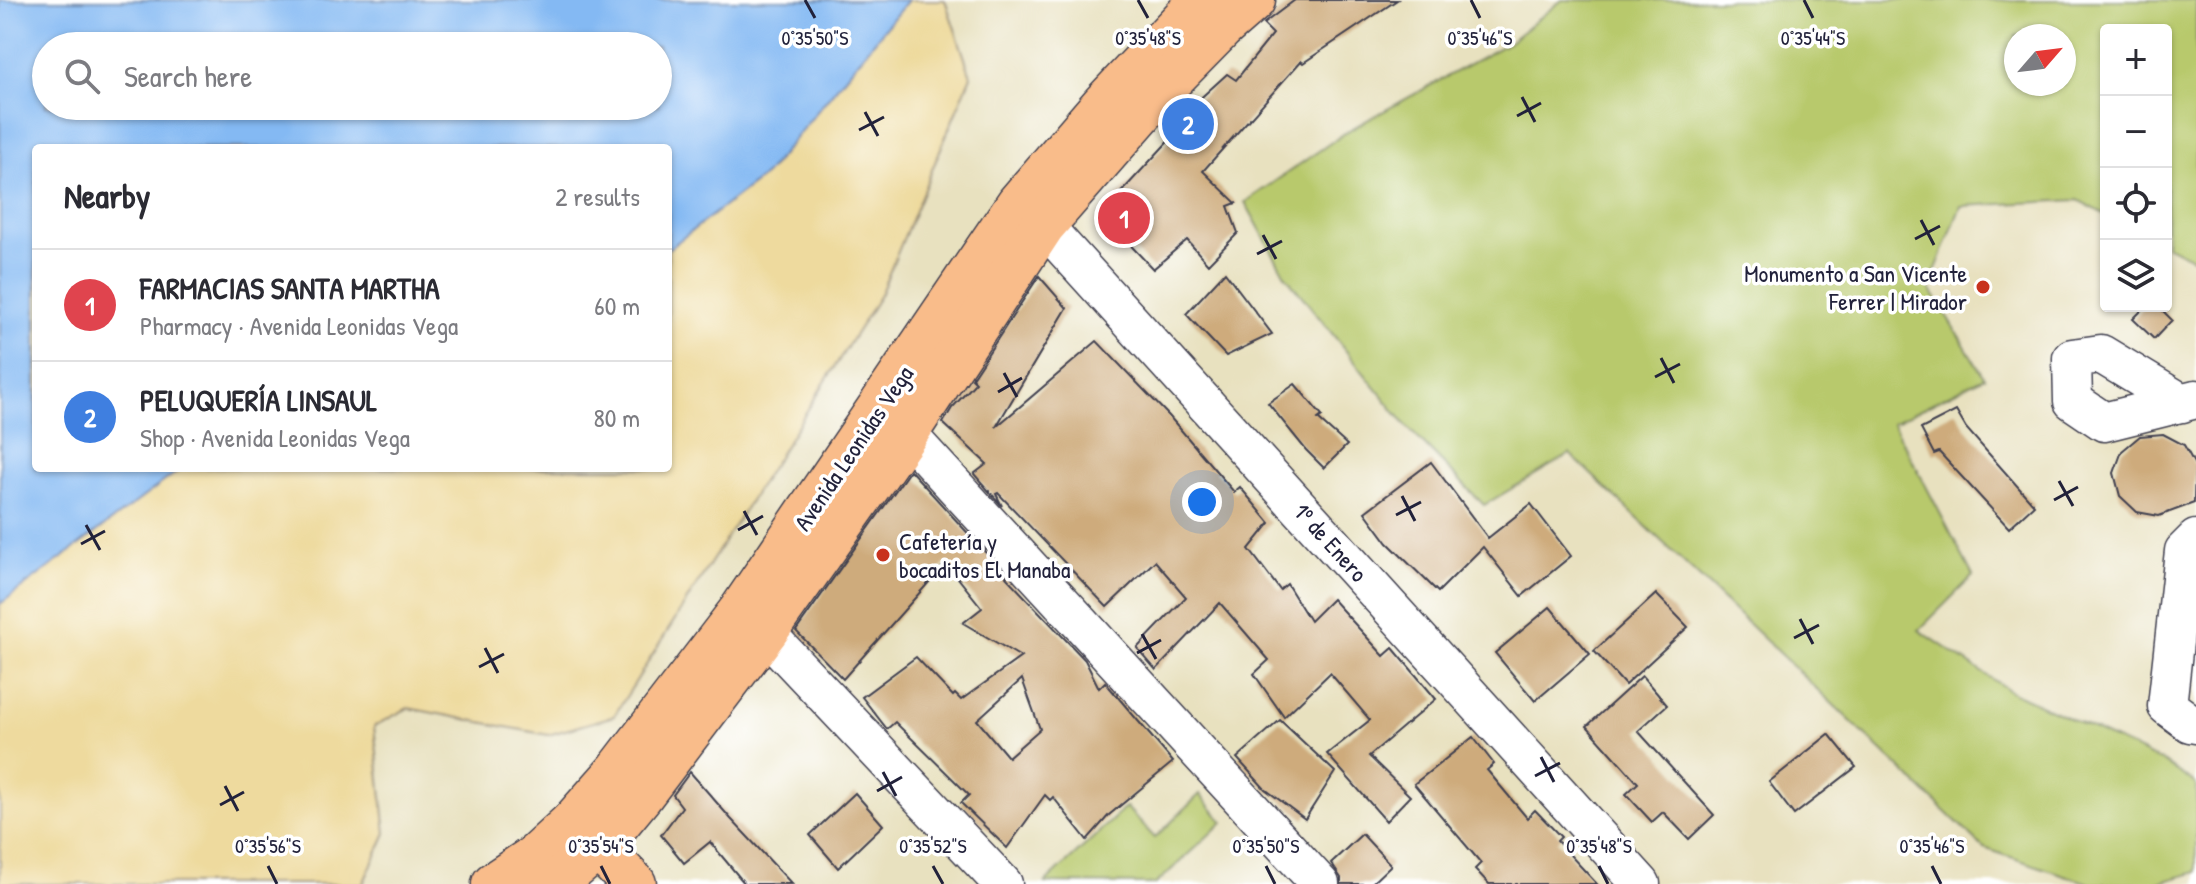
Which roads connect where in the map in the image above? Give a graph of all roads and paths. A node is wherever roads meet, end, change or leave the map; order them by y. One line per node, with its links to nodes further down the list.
1 (1202, 0): 3 (main road, Avenida Leonidas Vega)
2 (1253, 0): 3 (main road, Avenida Leonidas Vega)
3 (1031, 214): 4 (main road, Avenida Leonidas Vega); 8 (main road, Avenida Leonidas Vega); 14 (street, 1º de Enero)
4 (906, 433): 6 (main road, Avenida Leonidas Vega); 13 (street)
5 (2192, 547): 7 (street)
6 (765, 632): 8 (main road, Avenida Leonidas Vega); 12 (street)
7 (2193, 724)
8 (585, 835): 9 (main road, Avenida Leonidas Vega); 11 (main road)
9 (552, 876): 10 (main road, Avenida Leonidas Vega)
10 (494, 884)
11 (634, 884)
12 (1003, 884)
13 (1320, 884)
14 (1641, 884)

